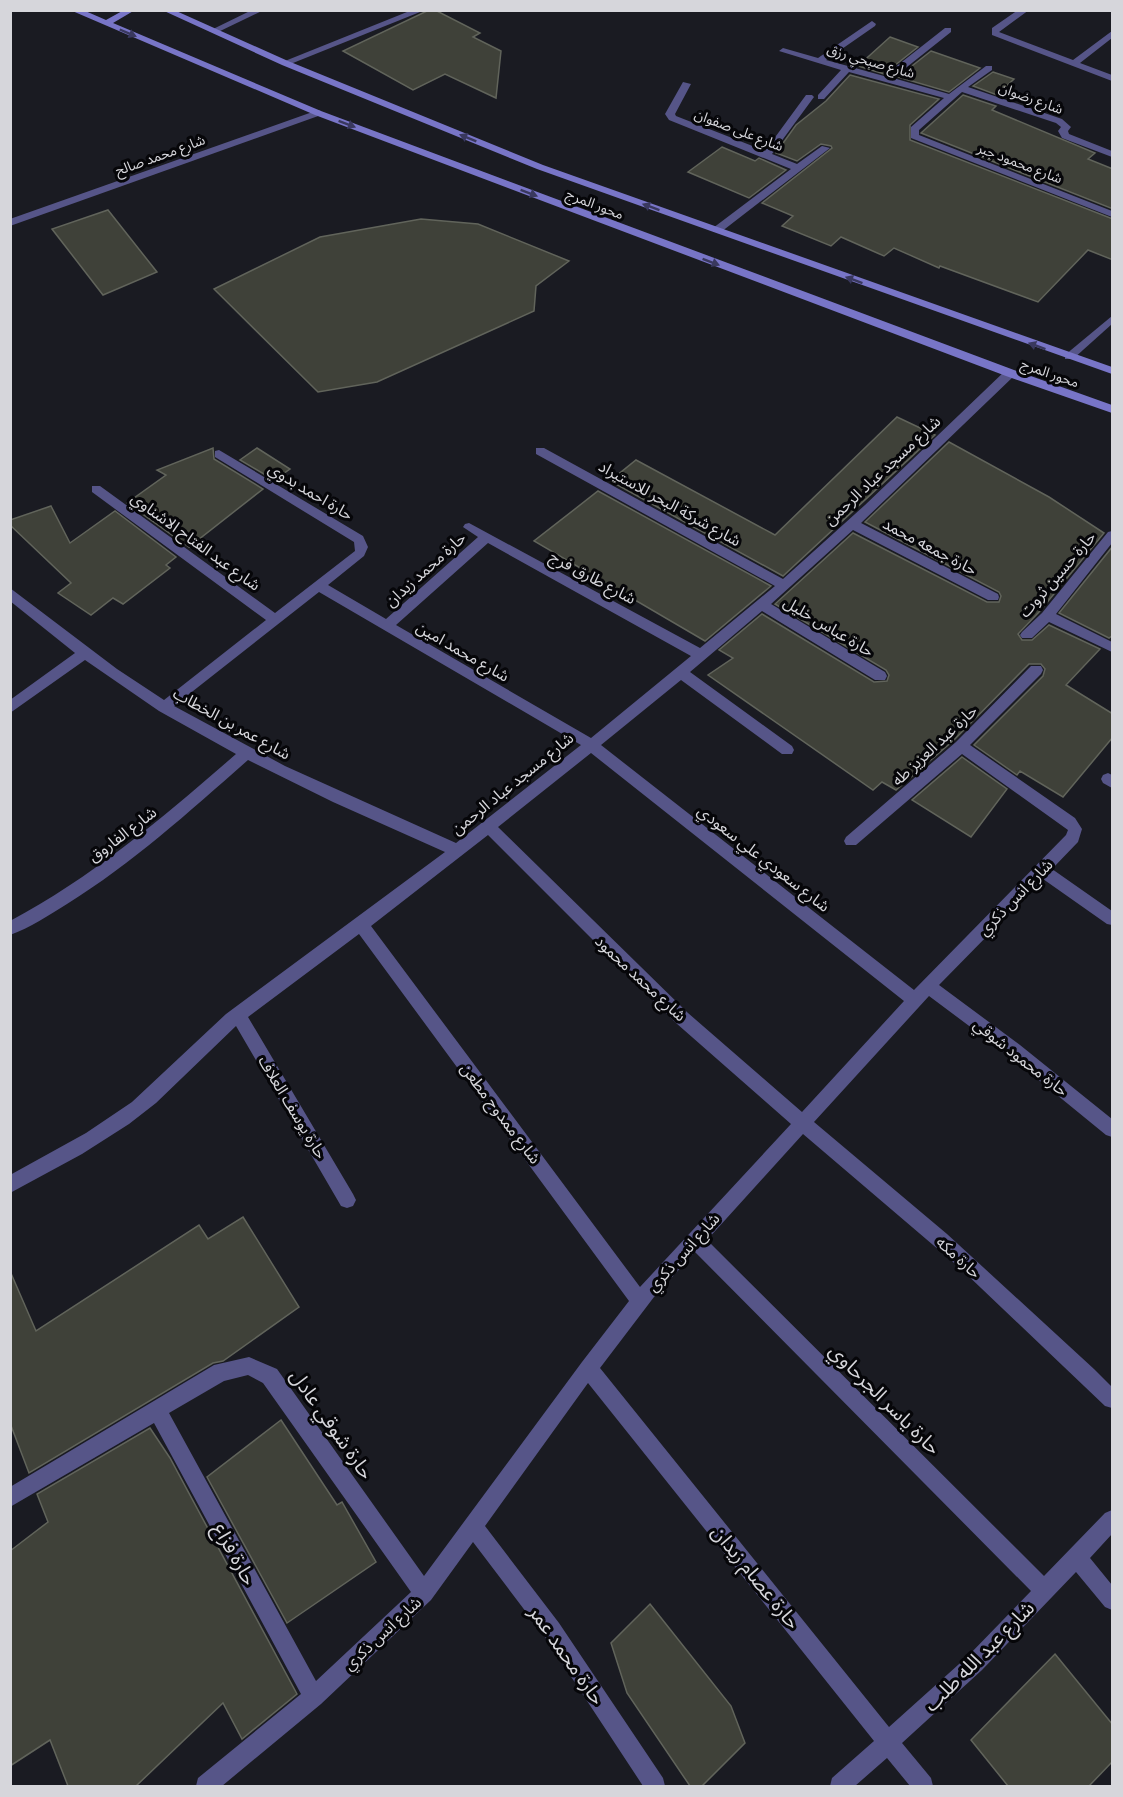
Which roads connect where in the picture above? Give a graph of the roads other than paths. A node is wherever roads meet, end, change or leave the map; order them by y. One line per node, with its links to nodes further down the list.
1 (74, 10): 7 (main road, محور المرج)
2 (131, 10): 7 (main road)
3 (166, 10): 10 (main road, محور المرج)
4 (260, 10): 10 (street)
5 (421, 10): 14 (street)
6 (1023, 11): 15 (street)
7 (106, 24): 25 (main road, محور المرج, one-way to 25)
8 (872, 24): 13 (street)
9 (948, 30): 19 (street)
10 (213, 31): 14 (main road, محور المرج)
11 (1113, 34): 15 (street)
12 (783, 51): 13 (street, شارع صبحي رزق)
13 (819, 61): 16 (street, شارع صبحي رزق)
14 (285, 63): 32 (main road, محور المرج, one-way to 14)
15 (1074, 63): 18 (street)
16 (847, 68): 19 (street, شارع صبحي رزق); 23 (street)
17 (989, 68): 21 (street)
18 (1113, 78)
19 (886, 79): 24 (street, شارع صبحي رزق)
20 (686, 84): 28 (street, شارع على صفوان)
21 (962, 88): 24 (street); 27 (street, شارع رضوان)
22 (809, 97): 28 (street)
23 (821, 97)
24 (951, 98): 30 (street, شارع محمود جبر)
25 (318, 113): 31 (street, شارع محمد صالح); 36 (main road, محور المرج, one-way to 36)
26 (825, 148): 29 (street)
27 (1110, 150)
28 (766, 156): 29 (street, شارع على صفوان)
29 (798, 168): 32 (street)
30 (1113, 214)
31 (10, 223)
32 (717, 231): 34 (main road, محور المرج, one-way to 32)
33 (1113, 319): 34 (street)
34 (1069, 357): 35 (main road, محور المرج)
35 (1113, 371)
36 (1010, 373): 37 (main road, محور المرج); 41 (street, شارع مسجد عباد الرحمن)
37 (1113, 409)
38 (540, 451): 45 (street, شارع شركة البحر للاستيراد)
39 (219, 454): 46 (street, حارة احمد بدوي)
40 (96, 489): 51 (street, شارع عبد الفتاح الاشناوي)
41 (852, 524): 45 (street, شارع مسجد عباد الرحمن); 48 (street, حارة جمعه محمد)
42 (469, 527): 44 (street, شارع طارق فرج)
43 (1113, 535): 50 (street, حارة حسين ثروت)
44 (485, 538): 52 (street, حارة محمد زيدان); 56 (street, شارع طارق فرج)
45 (784, 585): 49 (street, شارع مسجد عباد الرحمن)
46 (319, 586): 51 (street); 52 (street, شارع محمد امين)
47 (10, 592): 55 (street, شارع عمر بن الخطاب)
48 (993, 597)
49 (761, 604): 56 (street, شارع مسجد عباد الرحمن); 59 (street, حارة عباس خليل)
50 (1047, 616): 53 (street, حارة حسين ثروت); 54 (street)
51 (276, 620): 60 (street)
52 (387, 625): 62 (street, شارع محمد امين)
53 (1027, 634)
54 (1113, 647)
55 (84, 654): 60 (street, شارع عمر بن الخطاب); 61 (street)
56 (702, 655): 58 (street, شارع مسجد عباد الرحمن)
57 (1036, 670): 63 (street, حارة عبد العزيز طه)
58 (680, 672): 62 (street, شارع مسجد عباد الرحمن); 64 (street)
59 (880, 676)
60 (164, 707): 65 (street, شارع عمر بن الخطاب)
61 (10, 708)
62 (590, 744): 66 (street, شارع مسجد عباد الرحمن); 74 (street, شارع سعودي علي سعودي)
63 (961, 746): 67 (street, حارة عبد العزيز طه); 69 (street, شارع انس ذكري)
64 (787, 750)
65 (246, 754): 68 (street, شارع عمر بن الخطاب); 72 (street, شارع الفاروق)
66 (489, 827): 68 (street, شارع مسجد عباد الرحمن); 76 (street, شارع محمد محمود)
67 (851, 841)
68 (457, 850): 71 (street, شارع مسجد عباد الرحمن)
69 (1042, 870): 70 (street); 73 (street, شارع انس ذكري)
70 (1113, 919)
71 (362, 926): 75 (street, شارع مسجد عباد الرحمن); 81 (street, شارع ممدوح مطعن)
72 (10, 929)
73 (928, 986): 74 (street, شارع انس ذكري); 77 (street, حارة محمود شوقي)
74 (915, 1000): 76 (street, شارع انس ذكري)
75 (238, 1015): 78 (street, شارع مسجد عباد الرحمن); 79 (street, حارة يوسف العلاف)
76 (801, 1122): 80 (street, شارع انس ذكري); 83 (street, حارة مكه)
77 (1113, 1129)
78 (10, 1185)
79 (347, 1200)
80 (694, 1239): 81 (street, شارع انس ذكري); 89 (street, حارة ياسر الجرحاوي)
81 (640, 1301): 82 (street, شارع انس ذكري)
82 (588, 1368): 87 (street, شارع انس ذكري); 93 (street, حارة عصام زيدان)
83 (1113, 1399)
84 (157, 1410): 85 (street, حارة شوقي عادل); 90 (street, حارة شوقي عادل); 92 (street, حارة فزاع)
85 (10, 1498)
86 (1113, 1520): 88 (street, شارع عبد الله طلب)
87 (474, 1527): 90 (street, شارع انس ذكري); 95 (street, حارة محمد عمر)
88 (1077, 1558): 89 (street, شارع عبد الله طلب); 91 (street)
89 (1045, 1591): 93 (street, شارع عبد الله طلب)
90 (424, 1593): 92 (street, شارع انس ذكري)
91 (1113, 1600)
92 (314, 1697): 94 (street, شارع انس ذكري)
93 (888, 1743): 96 (street, شارع عبد الله طلب); 97 (street, حارة عصام زيدان)
94 (206, 1786)
95 (655, 1786)
96 (840, 1786)
97 (923, 1786)

